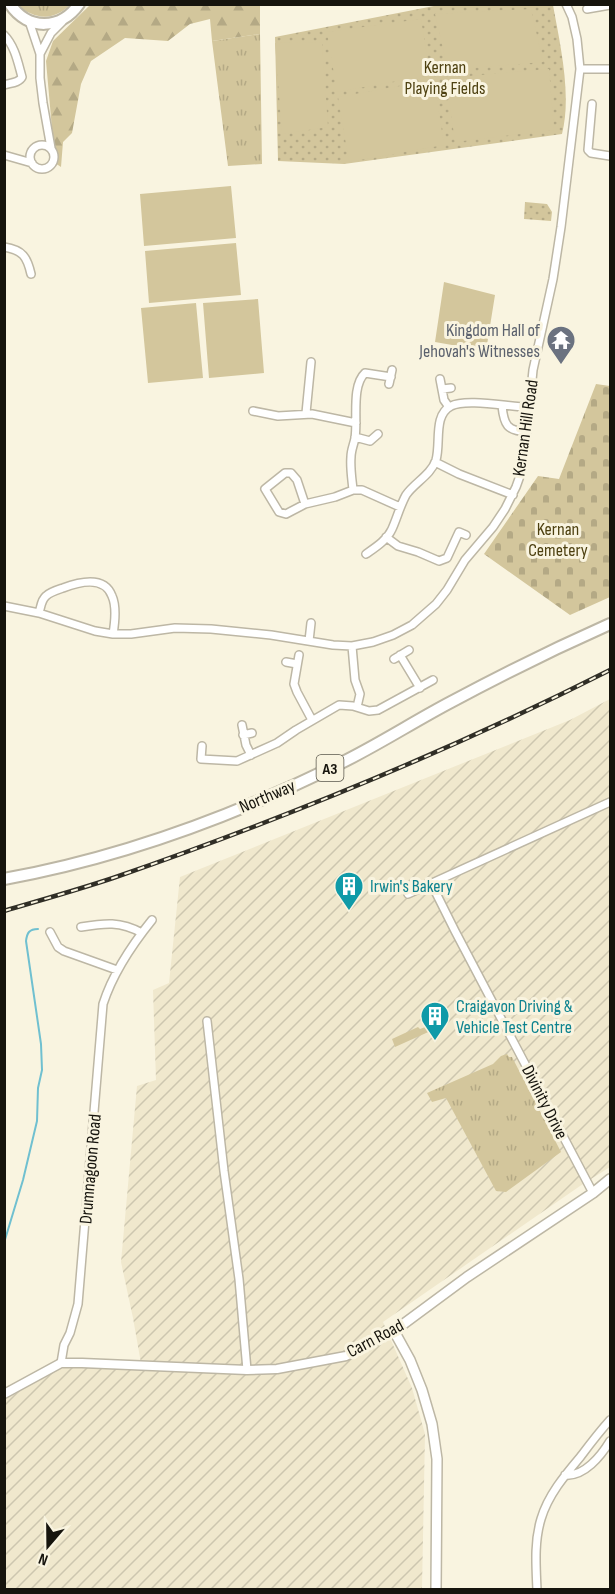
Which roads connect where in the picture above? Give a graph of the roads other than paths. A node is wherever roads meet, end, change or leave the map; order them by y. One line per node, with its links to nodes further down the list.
1 (566, 4): 11 (street, Kernan Hill Road)
2 (10, 5): 8 (main road)
3 (79, 5): 7 (main road)
4 (610, 5): 5 (street)
5 (587, 7): 6 (street)
6 (588, 17)
7 (63, 20): 8 (main road); 10 (street)
8 (29, 21): 10 (street)
9 (4, 35): 13 (street)
10 (40, 54): 15 (street)
11 (580, 69): 12 (street); 31 (street, Kernan Hill Road)
12 (610, 69)
13 (4, 85)
14 (592, 104): 20 (street)
15 (46, 127): 16 (street); 17 (street)
16 (39, 145): 17 (street); 18 (street)
17 (51, 148): 21 (street)
18 (30, 154): 19 (street); 21 (street)
19 (8, 156): 21 (street)
20 (610, 156)
21 (32, 164)
22 (4, 247): 23 (street)
23 (31, 274)
24 (311, 362): 33 (street)
25 (391, 377): 34 (street)
26 (440, 379): 28 (street)
27 (452, 387): 28 (street)
28 (442, 389): 30 (street)
29 (502, 406): 30 (street); 31 (street); 35 (street)
30 (449, 407): 38 (street)
31 (528, 407): 35 (street, Kernan Hill Road)
32 (253, 411): 33 (street)
33 (306, 413): 34 (street)
34 (356, 423): 37 (street)
35 (527, 432): 40 (street, Kernan Hill Road)
36 (378, 433): 37 (street)
37 (355, 437): 39 (street)
38 (435, 462): 40 (street); 42 (street)
39 (353, 490): 41 (street); 42 (street)
40 (513, 495): 52 (street, Kernan Hill Road)
41 (305, 504): 41 (street)
42 (400, 507): 44 (street)
43 (466, 534): 44 (street)
44 (386, 537): 45 (street)
45 (366, 555)
46 (4, 606): 47 (street)
47 (39, 613): 50 (street, Kernan Hill Road); 50 (street)
48 (311, 623): 51 (street)
49 (610, 624): 67 (main road, Northway / A3)
50 (113, 634): 51 (street, Kernan Hill Road)
51 (309, 641): 52 (street, Kernan Hill Road)
52 (352, 646): 59 (street)
53 (410, 650): 58 (street)
54 (299, 655): 56 (street)
55 (286, 662): 56 (street)
56 (297, 664): 60 (street)
57 (433, 680): 58 (street)
58 (420, 688): 59 (street)
59 (357, 707): 60 (street)
60 (312, 720): 65 (street)
61 (242, 725): 63 (street)
62 (252, 733): 63 (street)
63 (243, 735): 65 (street)
64 (202, 746): 65 (street)
65 (251, 755)
66 (610, 802): 68 (street)
67 (4, 879)
68 (431, 883): 69 (street); 77 (street, Divinity Drive)
69 (408, 894)
70 (152, 920): 73 (street, Drumnagoon Road)
71 (81, 927): 73 (street)
72 (50, 932): 74 (street)
73 (142, 933): 74 (street, Drumnagoon Road)
74 (117, 970): 79 (street, Drumnagoon Road)
75 (207, 1021): 80 (street)
76 (610, 1179): 77 (main road, Carn Road)
77 (593, 1193): 78 (main road, Carn Road)
78 (394, 1331): 80 (street, Carn Road); 85 (main road)
79 (62, 1363): 80 (street, Carn Road); 81 (street)
80 (248, 1370)
81 (4, 1394)
82 (610, 1420): 84 (street)
83 (610, 1441): 84 (street)
84 (566, 1475): 86 (street)
85 (436, 1590)
86 (537, 1590)

